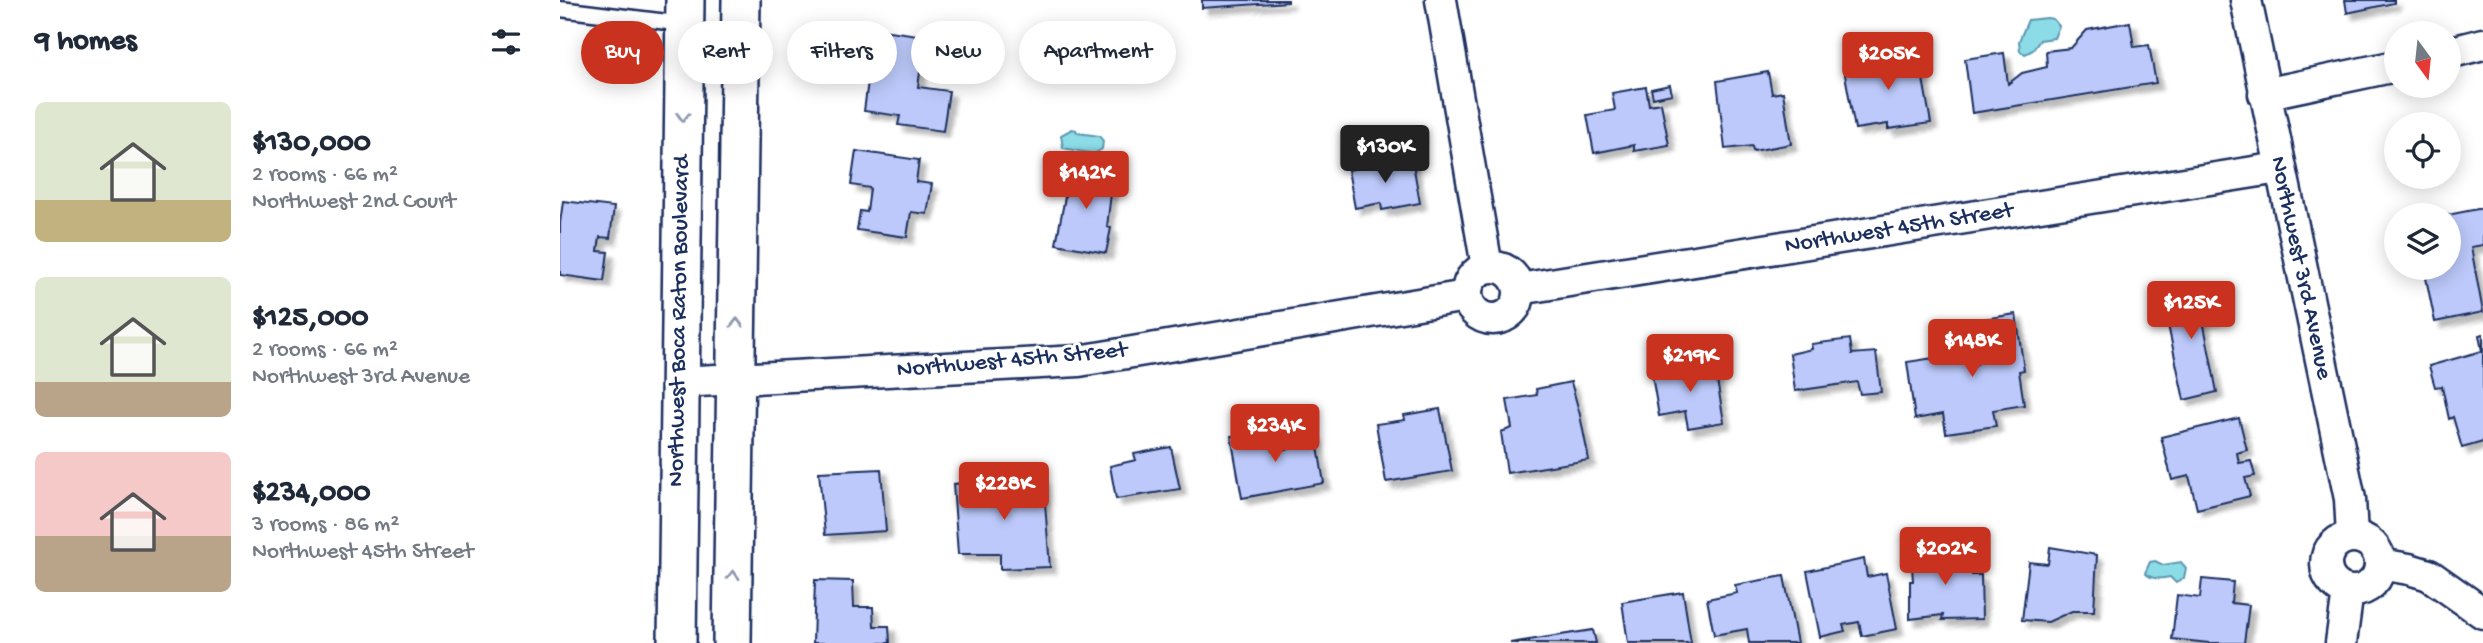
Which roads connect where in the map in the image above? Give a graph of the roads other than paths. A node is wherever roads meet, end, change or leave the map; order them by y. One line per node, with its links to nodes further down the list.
1 (741, 0): 14 (street, one-way to 1)
2 (1441, 0): 11 (street)
3 (2246, 0): 9 (street, Northwest 3rd Avenue)
4 (560, 9): 5 (lane)
5 (685, 12): 15 (street, Northwest Boca Raton Boulevard, one-way to 15)
6 (2483, 44): 7 (street)
7 (2461, 50)
8 (2384, 68): 9 (street)
9 (2264, 94): 10 (street, Northwest 3rd Avenue)
10 (2279, 168): 12 (street, Northwest 45th Street); 16 (street, Northwest 3rd Avenue)
11 (1487, 267): 12 (street); 13 (street)
12 (1519, 289): 13 (street)
13 (1466, 296): 14 (street, Northwest 45th Street)
14 (736, 379): 15 (street, Northwest 45th Street); 21 (street, one-way to 14)
15 (679, 382): 20 (street, Northwest Boca Raton Boulevard)
16 (2351, 536): 17 (street); 18 (street)
17 (2380, 564): 18 (street); 19 (street)
18 (2348, 591): 22 (street)
19 (2483, 613)
20 (677, 643)
21 (733, 643)
22 (2342, 643)

